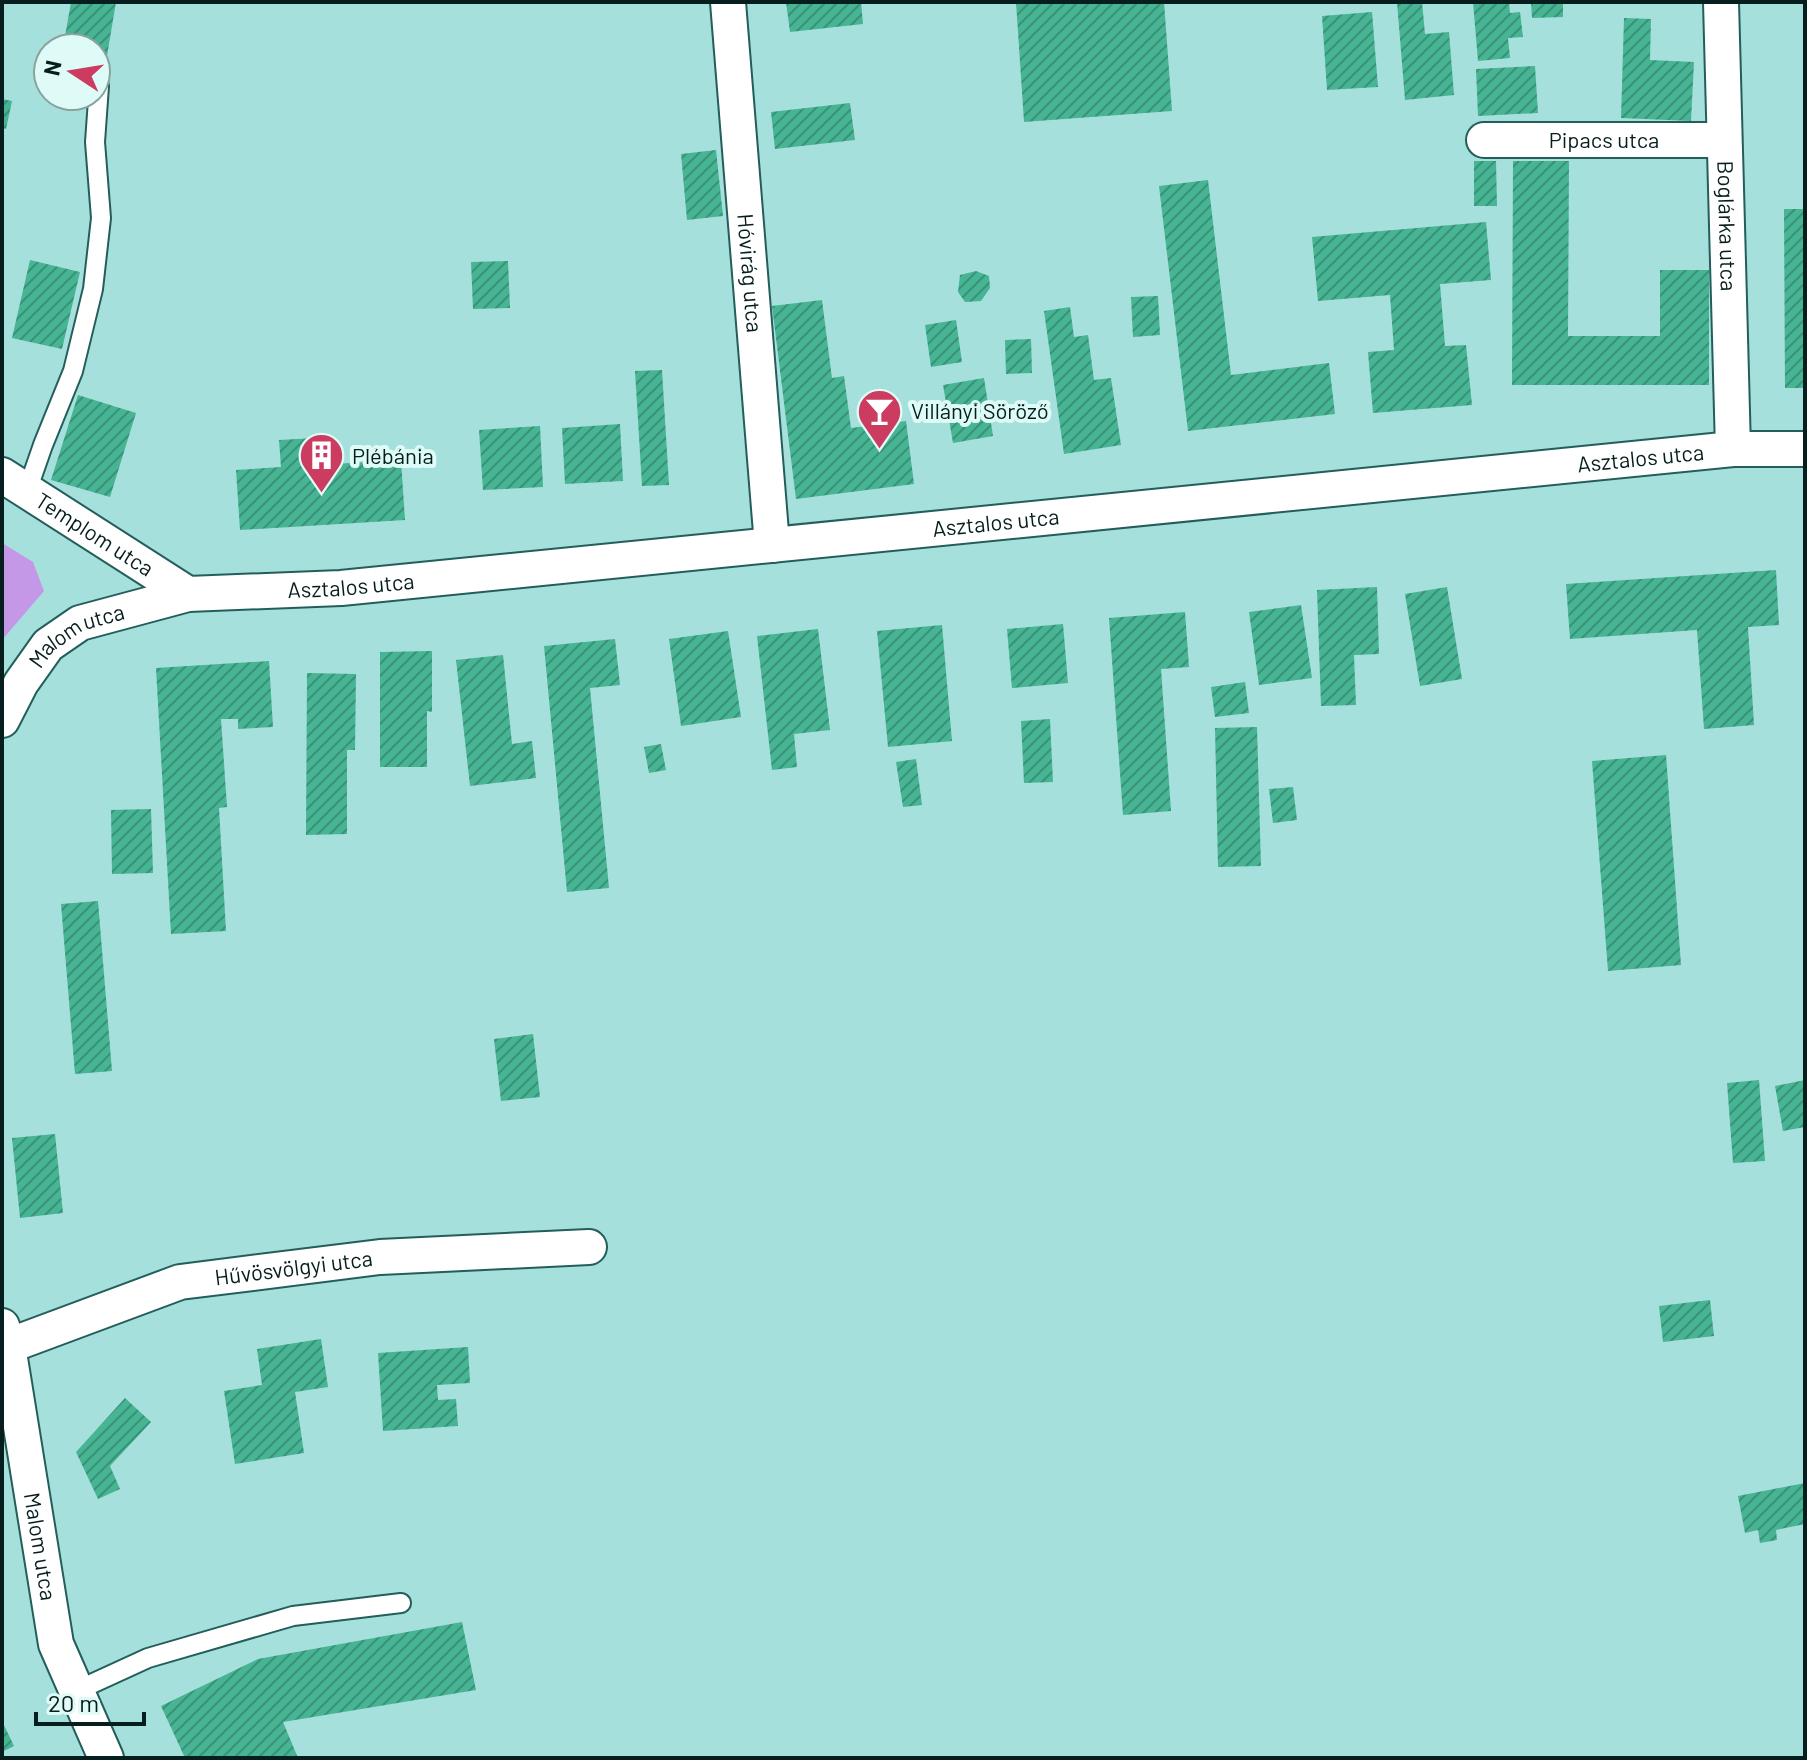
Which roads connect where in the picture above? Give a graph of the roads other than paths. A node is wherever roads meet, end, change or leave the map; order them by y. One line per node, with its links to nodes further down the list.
1 (728, 2): 9 (street, Hóvirág utca)
2 (1721, 2): 5 (street, Boglárka utca)
3 (97, 112): 8 (lane)
4 (1484, 140): 5 (street, Pipacs utca)
5 (1724, 140): 6 (street, Boglárka utca)
6 (1733, 449): 7 (street, Asztalos utca); 9 (street, Asztalos utca)
7 (1805, 449)
8 (14, 483): 10 (street, Templom utca)
9 (772, 545): 10 (street, Asztalos utca)
10 (188, 594): 11 (street, Malom utca)
11 (2, 720)
12 (589, 1247): 13 (street, Hűvösvölgyi utca)
13 (5, 1336): 15 (street, Malom utca)
14 (401, 1603): 15 (lane)
15 (76, 1691): 16 (street, Malom utca)
16 (106, 1758)

